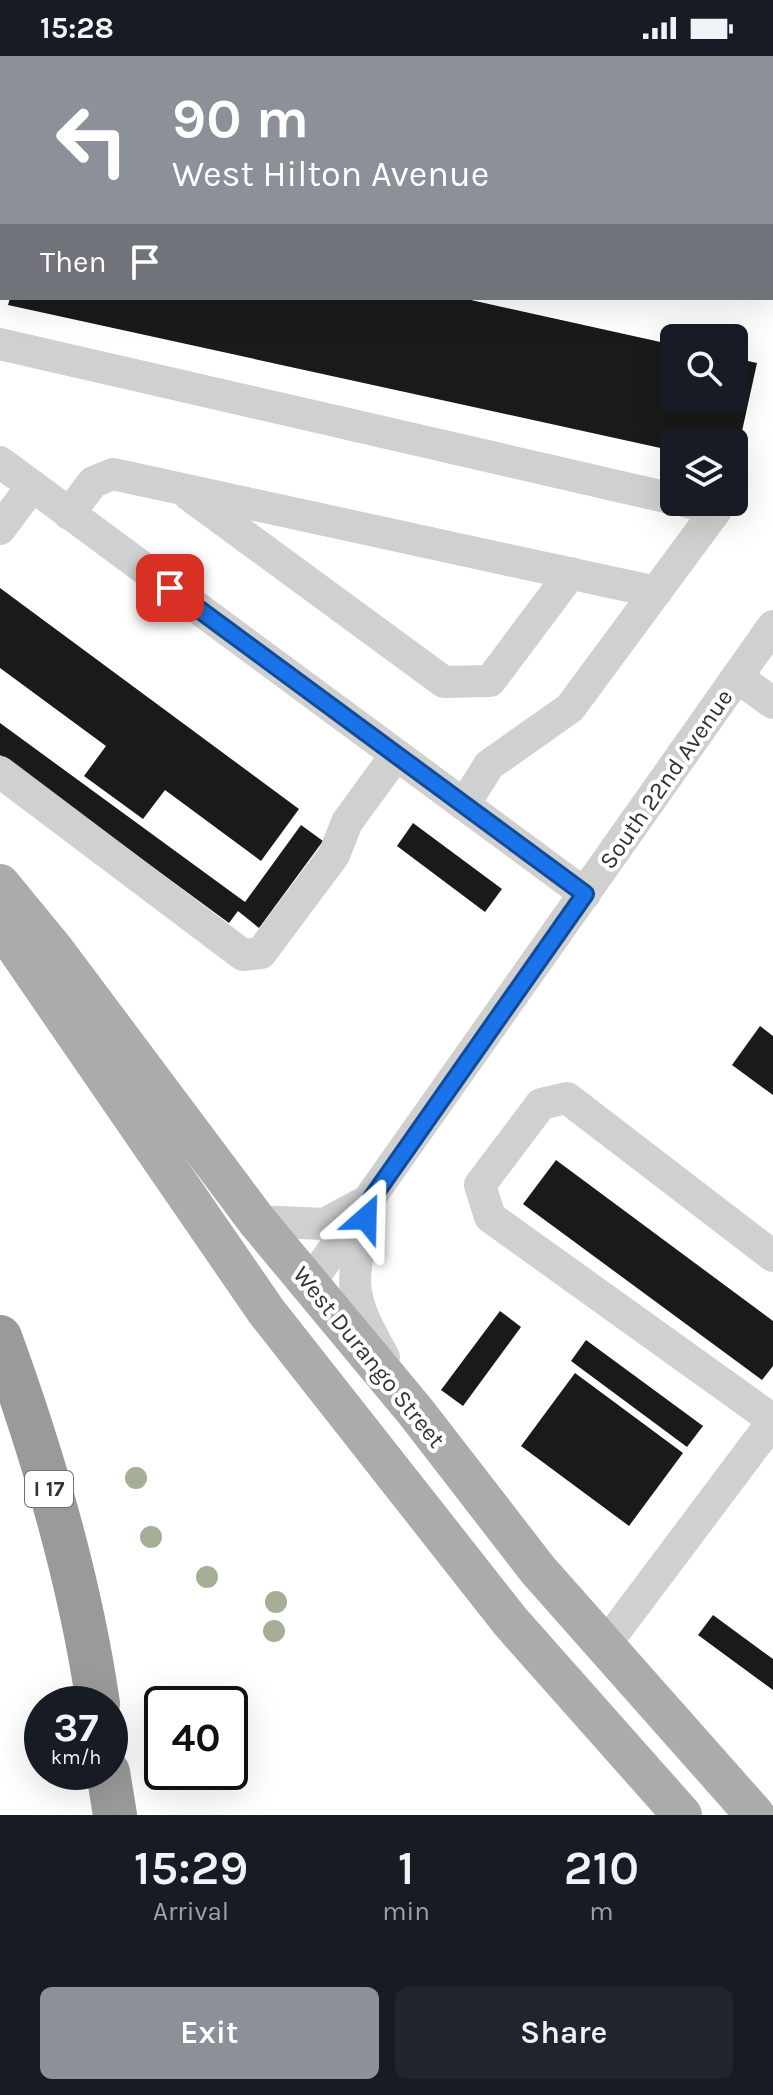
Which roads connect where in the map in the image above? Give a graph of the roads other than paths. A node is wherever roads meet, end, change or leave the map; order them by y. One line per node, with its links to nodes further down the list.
1 (0, 344): 5 (street)
2 (0, 462): 3 (street)
3 (32, 486): 6 (street); 8 (street)
4 (181, 489): 6 (street); 9 (street); 9 (street)
5 (660, 496)
6 (69, 514): 14 (street)
7 (712, 516): 10 (street)
8 (0, 529)
9 (571, 573): 10 (street)
10 (656, 592): 16 (street)
11 (773, 626): 12 (street, South 22nd Avenue)
12 (737, 677): 13 (street); 18 (street, South 22nd Avenue)
13 (773, 703)
14 (396, 755): 15 (street); 16 (street)
15 (0, 772)
16 (464, 805): 18 (street)
17 (0, 884): 21 (main road, West Durango Street)
18 (585, 894): 20 (street, South 22nd Avenue)
19 (0, 924): 31 (main road)
20 (372, 1198): 21 (street); 23 (street, South 22nd Avenue); 25 (street)
21 (257, 1221): 23 (main road, West Durango Street)
22 (773, 1256): 26 (street)
23 (309, 1284): 25 (main road, West Durango Street)
24 (0, 1337): 28 (highway, I 17)
25 (415, 1411): 27 (main road, West Durango Street)
26 (773, 1421): 27 (street)
27 (605, 1645): 32 (main road, West Durango Street)
28 (95, 1686)
29 (111, 1790): 30 (highway)
30 (115, 1815)
31 (682, 1815)
32 (755, 1815)

